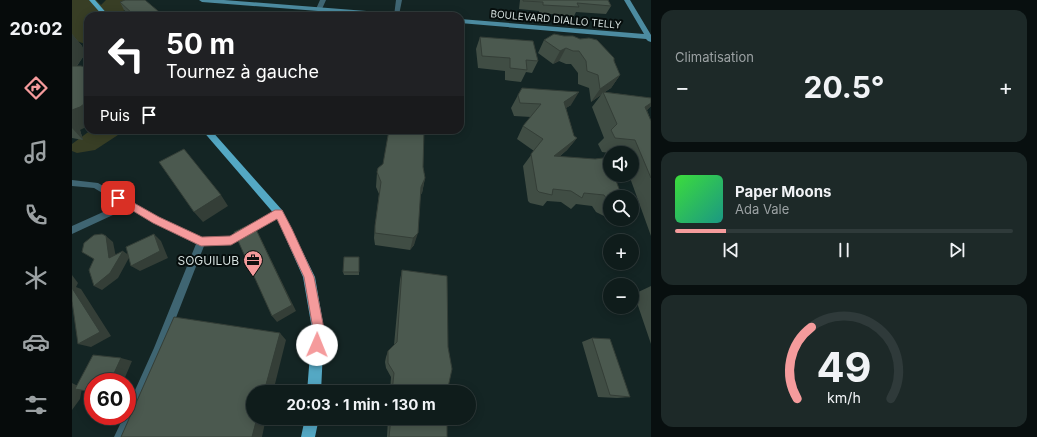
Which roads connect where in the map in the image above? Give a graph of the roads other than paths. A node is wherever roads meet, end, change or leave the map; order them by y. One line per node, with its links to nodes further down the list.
1 (92, 0): 8 (main road)
2 (202, 0): 6 (street)
3 (323, 0): 7 (street)
4 (399, 0): 10 (street)
5 (627, 0): 12 (street)
6 (246, 2): 7 (street)
7 (319, 9): 9 (street)
8 (102, 12)
9 (358, 12)
10 (397, 12)
11 (464, 21): 12 (street, BOULEVARD DIALLO TELLY)
12 (650, 38)
13 (210, 134): 16 (main road)
14 (72, 183): 15 (lane)
15 (129, 204): 17 (lane); 18 (lane)
16 (279, 213): 18 (lane); 19 (main road)
17 (72, 230)
18 (201, 242): 21 (lane)
19 (314, 385)
20 (311, 425): 22 (main road)
21 (120, 437)
22 (308, 437)

